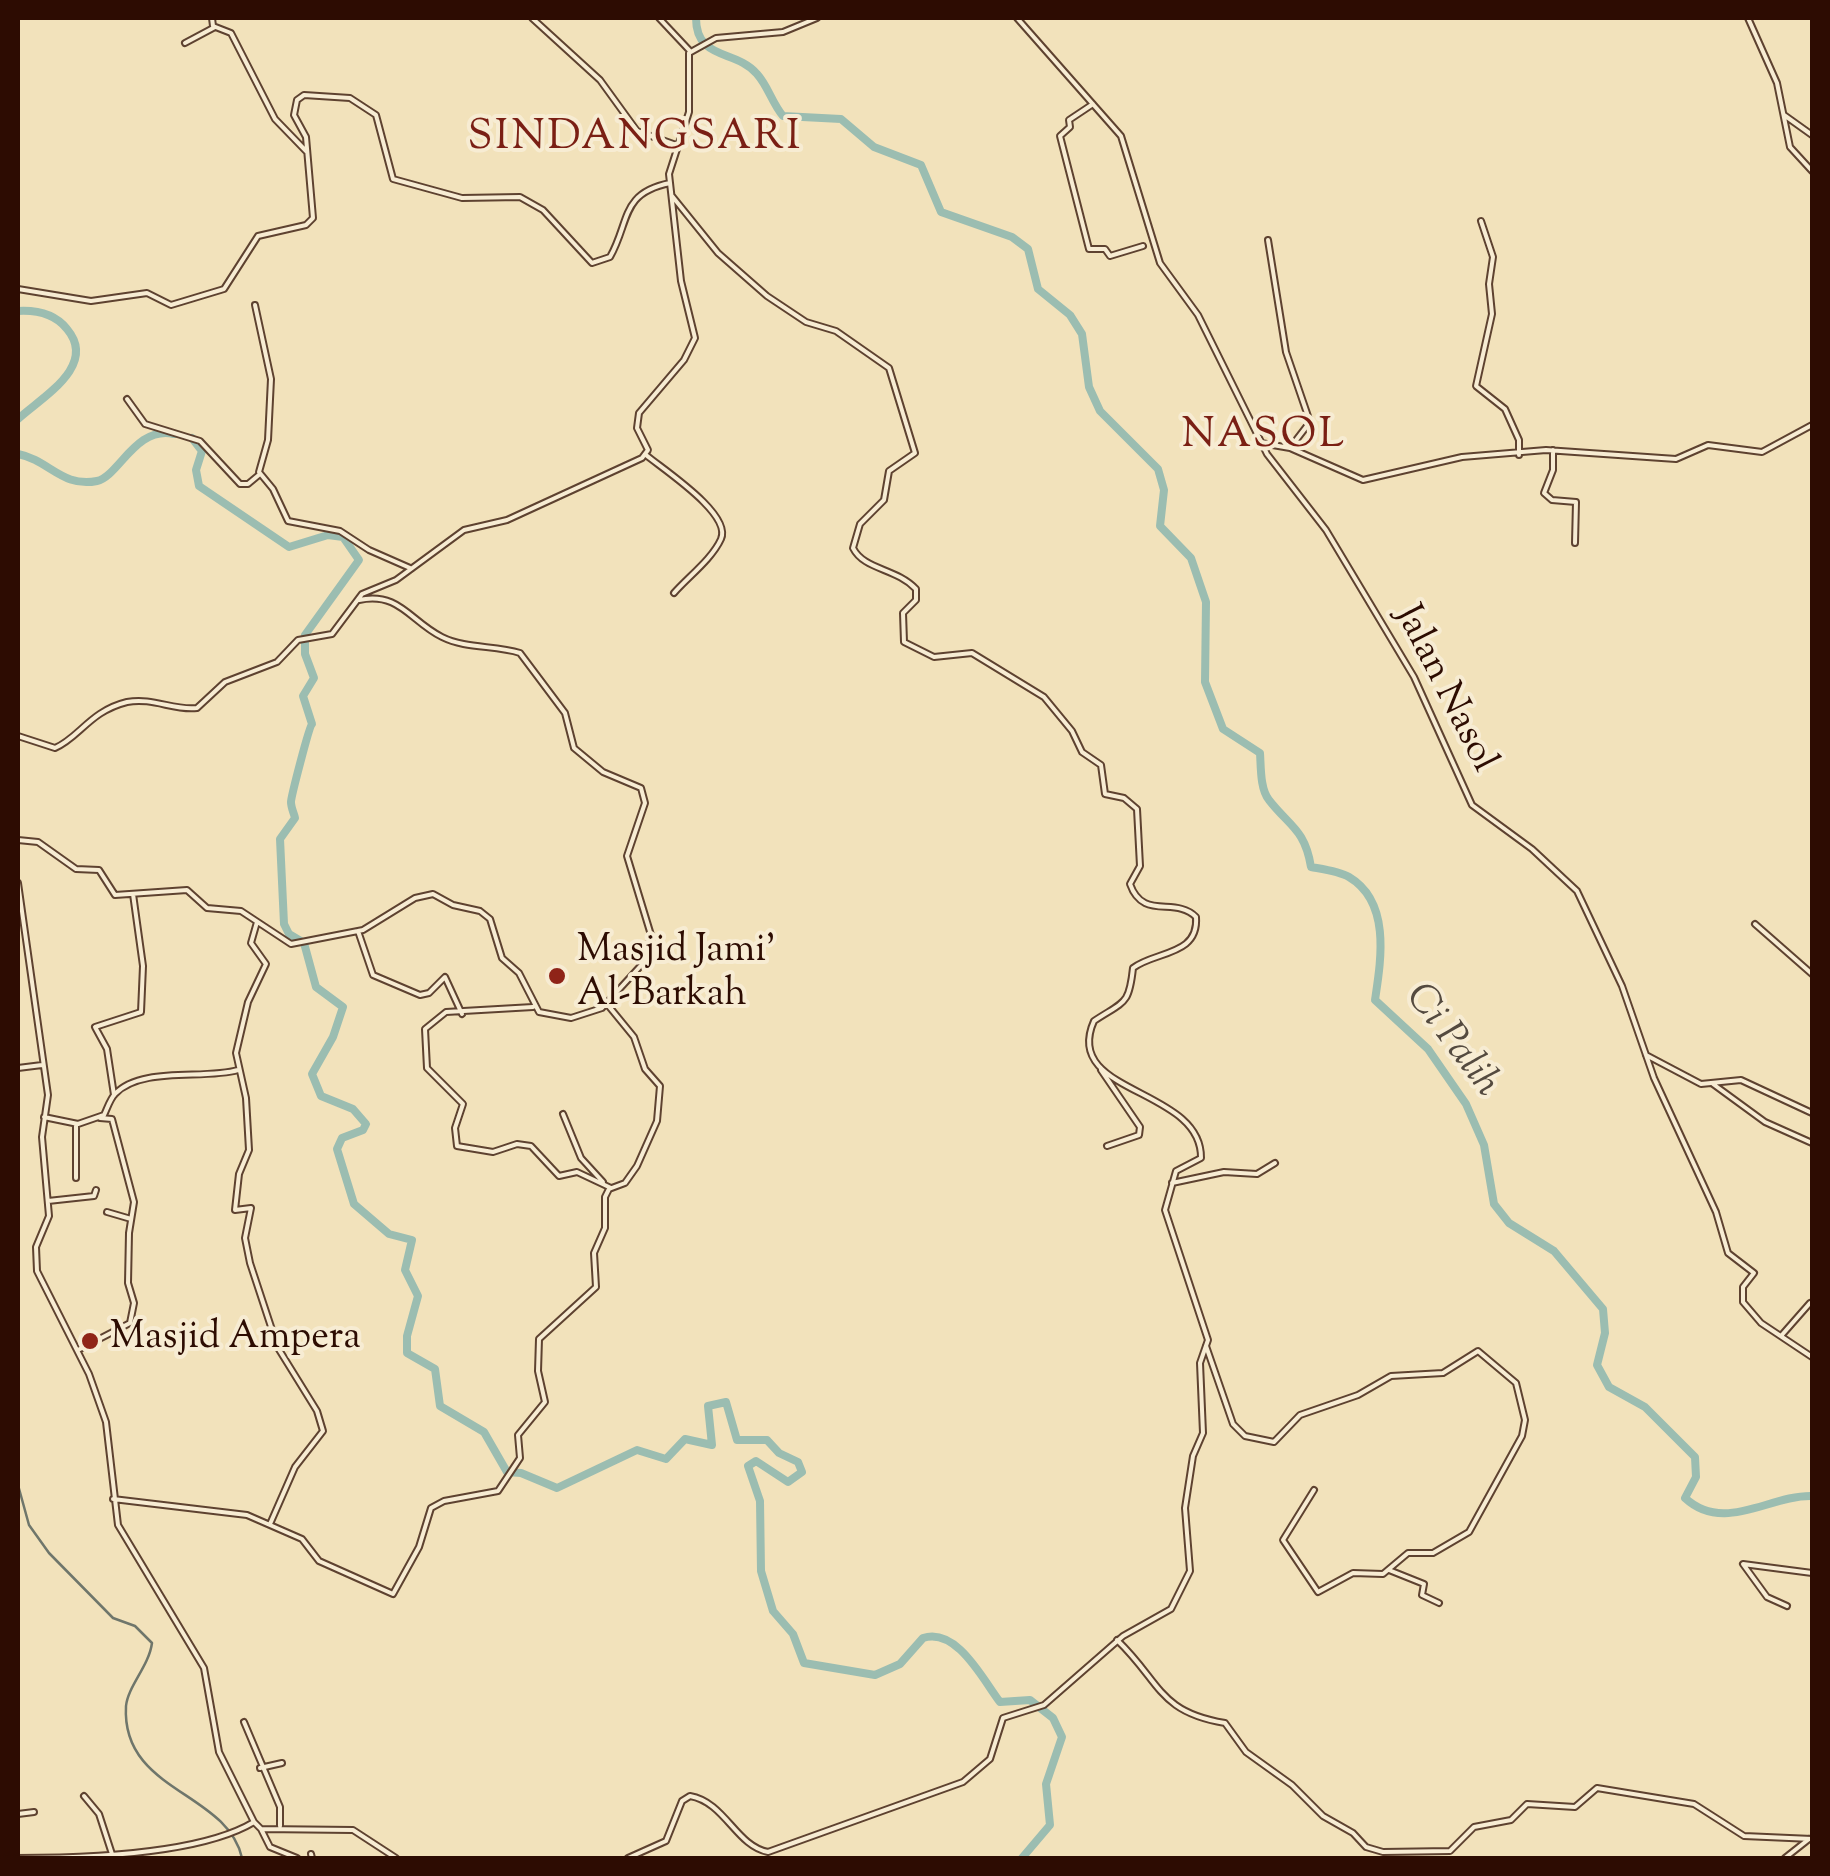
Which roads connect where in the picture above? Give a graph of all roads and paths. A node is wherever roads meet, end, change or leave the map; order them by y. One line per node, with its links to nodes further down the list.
1 (212, 18): 7 (street)
2 (532, 18): 13 (street)
3 (659, 18): 9 (street)
4 (817, 18): 9 (street)
5 (1017, 18): 10 (street, Jalan Nasol)
6 (1748, 18): 11 (street)
7 (214, 27): 8 (street); 14 (street)
8 (185, 43)
9 (691, 50): 13 (street)
10 (1093, 104): 20 (street); 25 (street, Jalan Nasol)
11 (1784, 115): 12 (street); 15 (street)
12 (1812, 135)
13 (676, 145): 16 (street)
14 (307, 152): 16 (street); 21 (street)
15 (1812, 171)
16 (670, 183): 17 (street)
17 (672, 196): 29 (street); 50 (street)
18 (1482, 221): 28 (street)
19 (1268, 240): 26 (street)
20 (1143, 246)
21 (18, 289)
22 (255, 305): 30 (street)
23 (127, 399): 30 (street)
24 (1812, 425): 27 (street)
25 (1261, 442): 26 (street); 46 (street, Jalan Nasol)
26 (1290, 448): 28 (street)
27 (1553, 450): 28 (street); 31 (street)
28 (1519, 454)
29 (646, 455): 32 (street); 33 (street)
30 (260, 474): 32 (street)
31 (1574, 543)
32 (410, 568): 34 (street)
33 (674, 593)
34 (359, 600): 35 (street); 43 (street)
35 (18, 736)
36 (18, 840): 38 (street)
37 (18, 884): 47 (street)
38 (132, 894): 39 (street); 52 (street)
39 (258, 922): 41 (street); 49 (street)
40 (1755, 924): 42 (street)
41 (358, 931): 44 (street); 45 (street)
42 (1812, 974)
43 (607, 1004): 44 (street); 63 (street)
44 (534, 1007): 45 (street)
45 (462, 1014): 63 (street)
46 (1646, 1055): 51 (street); 69 (street, Jalan Nasol)
47 (42, 1065): 48 (street); 55 (street)
48 (18, 1068)
49 (238, 1070): 52 (street); 75 (street)
50 (1101, 1070): 59 (street); 62 (street)
51 (1713, 1084): 53 (street); 58 (street)
52 (114, 1095): 56 (street)
53 (1812, 1112)
54 (563, 1114): 63 (street)
55 (44, 1117): 57 (street); 65 (street)
56 (100, 1118): 57 (street); 67 (street)
57 (76, 1124): 61 (street)
58 (1812, 1144)
59 (1106, 1146)
60 (1275, 1164): 62 (street)
61 (76, 1178)
62 (1172, 1182): 70 (street)
63 (611, 1188): 75 (street)
64 (96, 1190): 65 (street)
65 (48, 1201): 71 (street)
66 (107, 1212): 67 (street)
67 (131, 1219): 71 (street)
68 (1810, 1302): 69 (street)
69 (1781, 1336): 72 (street, Jalan Nasol)
70 (1206, 1346): 76 (street); 80 (street)
71 (78, 1350): 74 (street)
72 (1812, 1356)
73 (1314, 1490): 76 (street)
74 (113, 1499): 75 (street); 87 (street)
75 (270, 1524)
76 (1389, 1570): 78 (street)
77 (1812, 1573): 79 (street)
78 (1438, 1603)
79 (1787, 1606)
80 (1117, 1640): 90 (street); 96 (street)
81 (244, 1722): 83 (street)
82 (282, 1762): 83 (street)
83 (260, 1768): 88 (street)
84 (84, 1796): 91 (street)
85 (34, 1812): 86 (street)
86 (18, 1814)
87 (254, 1822): 89 (street); 91 (street)
88 (280, 1826): 89 (street); 95 (street)
89 (261, 1829): 94 (street)
90 (1811, 1839): 97 (street)
91 (108, 1856): 93 (street)
92 (18, 1858): 93 (street)
93 (36, 1858)
94 (297, 1858)
95 (396, 1858)
96 (628, 1858)
97 (1785, 1858)

